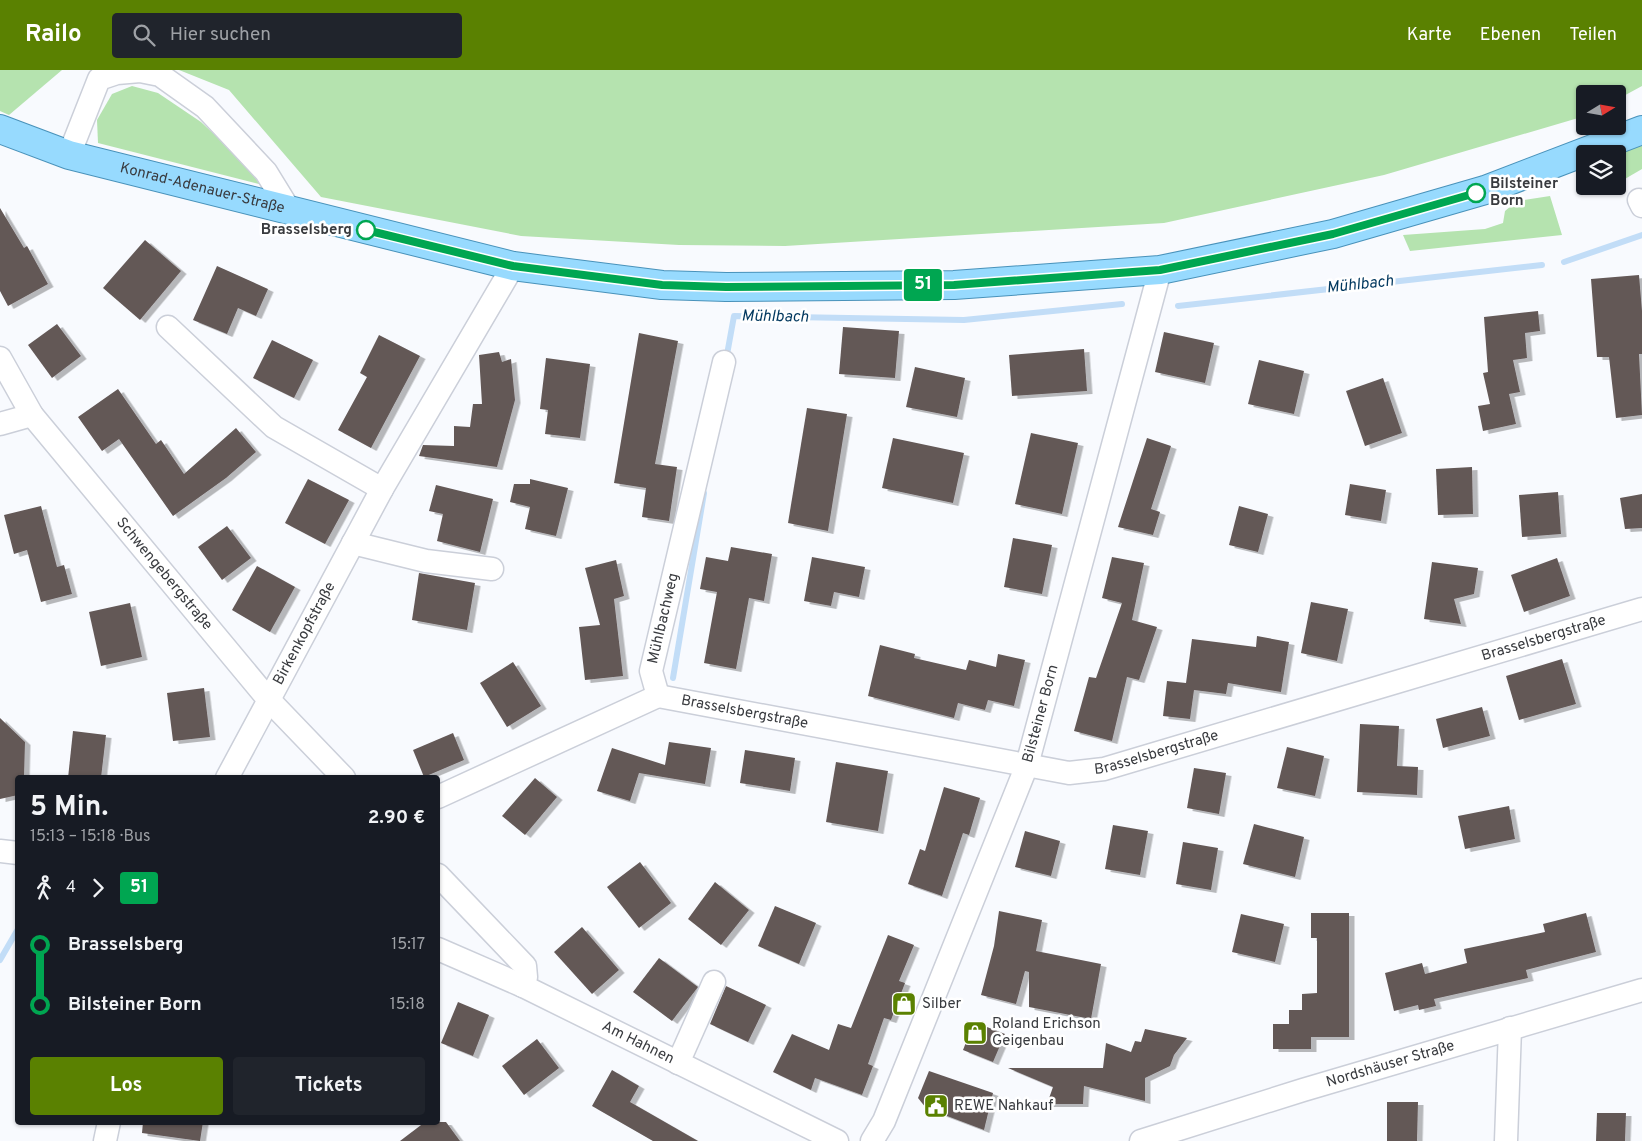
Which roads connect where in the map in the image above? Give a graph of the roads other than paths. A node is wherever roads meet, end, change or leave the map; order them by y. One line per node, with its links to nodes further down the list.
1 (0, 129): 3 (main road, Konrad-Adenauer-Straße)
2 (1642, 130): 6 (main road, Konrad-Adenauer-Straße)
3 (69, 155): 4 (main road, Konrad-Adenauer-Straße); 4 (street)
4 (290, 211): 5 (main road, Konrad-Adenauer-Straße)
5 (513, 266): 6 (main road, Konrad-Adenauer-Straße); 12 (street, Birkenkopfstraße)
6 (1160, 270): 18 (street, Bilsteiner Born)
7 (168, 327): 12 (street)
8 (0, 358): 10 (street, Schwengebergstraße)
9 (724, 362): 16 (street, Mühlbachweg)
10 (32, 415): 11 (street); 17 (street, Schwengebergstraße)
11 (0, 424)
12 (382, 489): 13 (street, Birkenkopfstraße)
13 (353, 543): 14 (street); 17 (street, Birkenkopfstraße)
14 (492, 569)
15 (1642, 609): 18 (street, Brasselsbergstraße)
16 (658, 696): 18 (street, Brasselsbergstraße); 21 (street)
17 (268, 699): 19 (street, Birkenkopfstraße); 20 (street, Schwengebergstraße)
18 (1027, 765): 34 (street, Bilsteiner Born)
19 (229, 775)
20 (341, 775)
21 (440, 795)
22 (0, 851): 23 (street)
23 (15, 853)
24 (440, 876): 27 (street)
25 (440, 950): 27 (street, Am Hahnen)
26 (714, 982): 30 (street)
27 (523, 986): 30 (street, Am Hahnen)
28 (1642, 990): 29 (street, Nordshäuser Straße)
29 (1510, 1028): 35 (street, Nordshäuser Straße); 36 (street)
30 (678, 1063): 33 (street, Am Hahnen)
31 (108, 1125): 32 (street)
32 (105, 1141)
33 (836, 1141)
34 (872, 1141)
35 (1141, 1141)
36 (1506, 1141)

